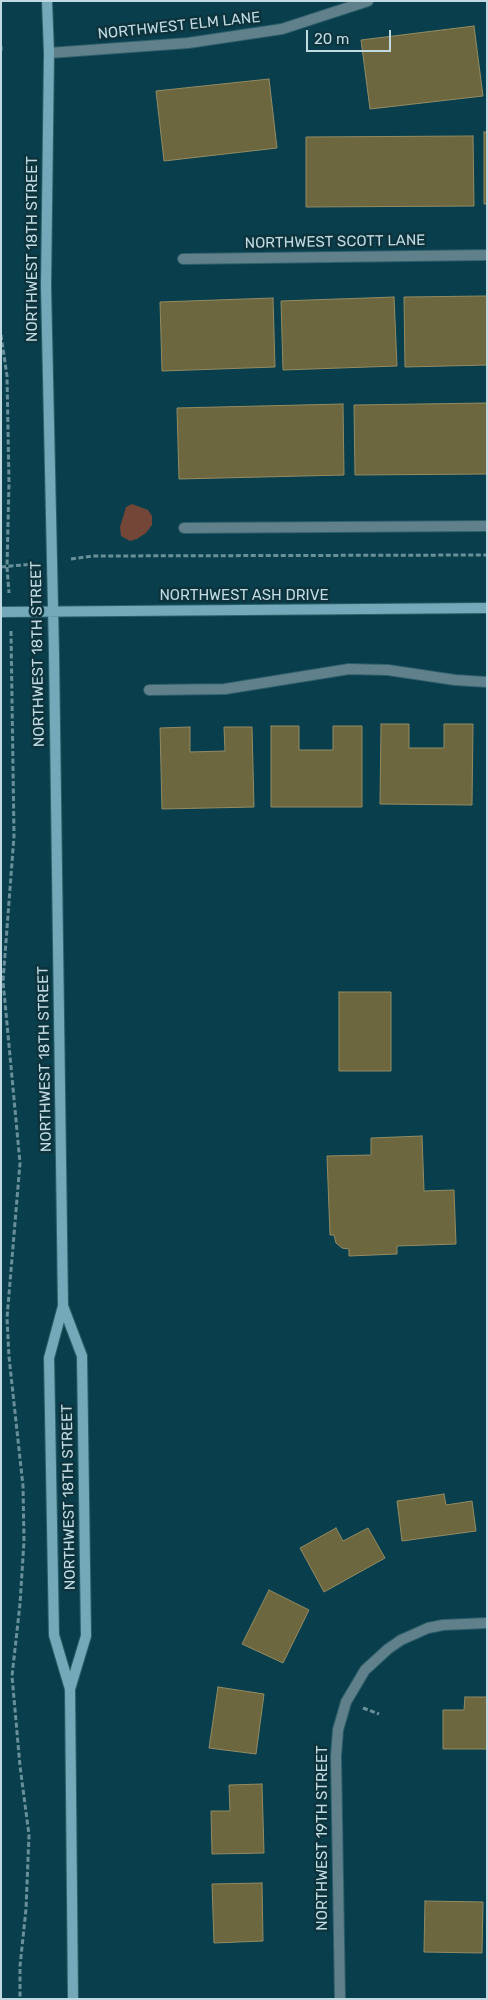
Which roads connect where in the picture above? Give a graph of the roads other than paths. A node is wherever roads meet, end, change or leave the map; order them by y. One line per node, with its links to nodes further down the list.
1 (47, 1): 3 (main road, NORTHWEST 18TH STREET)
2 (368, 1): 3 (street, NORTHWEST ELM LANE)
3 (49, 53): 10 (main road, NORTHWEST 18TH STREET)
4 (487, 255): 5 (street, NORTHWEST SCOTT LANE)
5 (183, 259)
6 (487, 526): 7 (street)
7 (184, 528)
8 (487, 608): 10 (main road, NORTHWEST ASH DRIVE)
9 (6, 612): 10 (main road, NORTHWEST ASH DRIVE)
10 (53, 612): 13 (main road, NORTHWEST 18TH STREET)
11 (487, 682): 12 (street)
12 (149, 690)
13 (63, 1306): 15 (main road, NORTHWEST 18TH STREET); 15 (main road, NORTHWEST 18TH STREET)
14 (487, 1623): 17 (street, NORTHWEST 19TH STREET)
15 (70, 1689): 16 (main road, NORTHWEST 18TH STREET)
16 (74, 1999)
17 (340, 1999)

